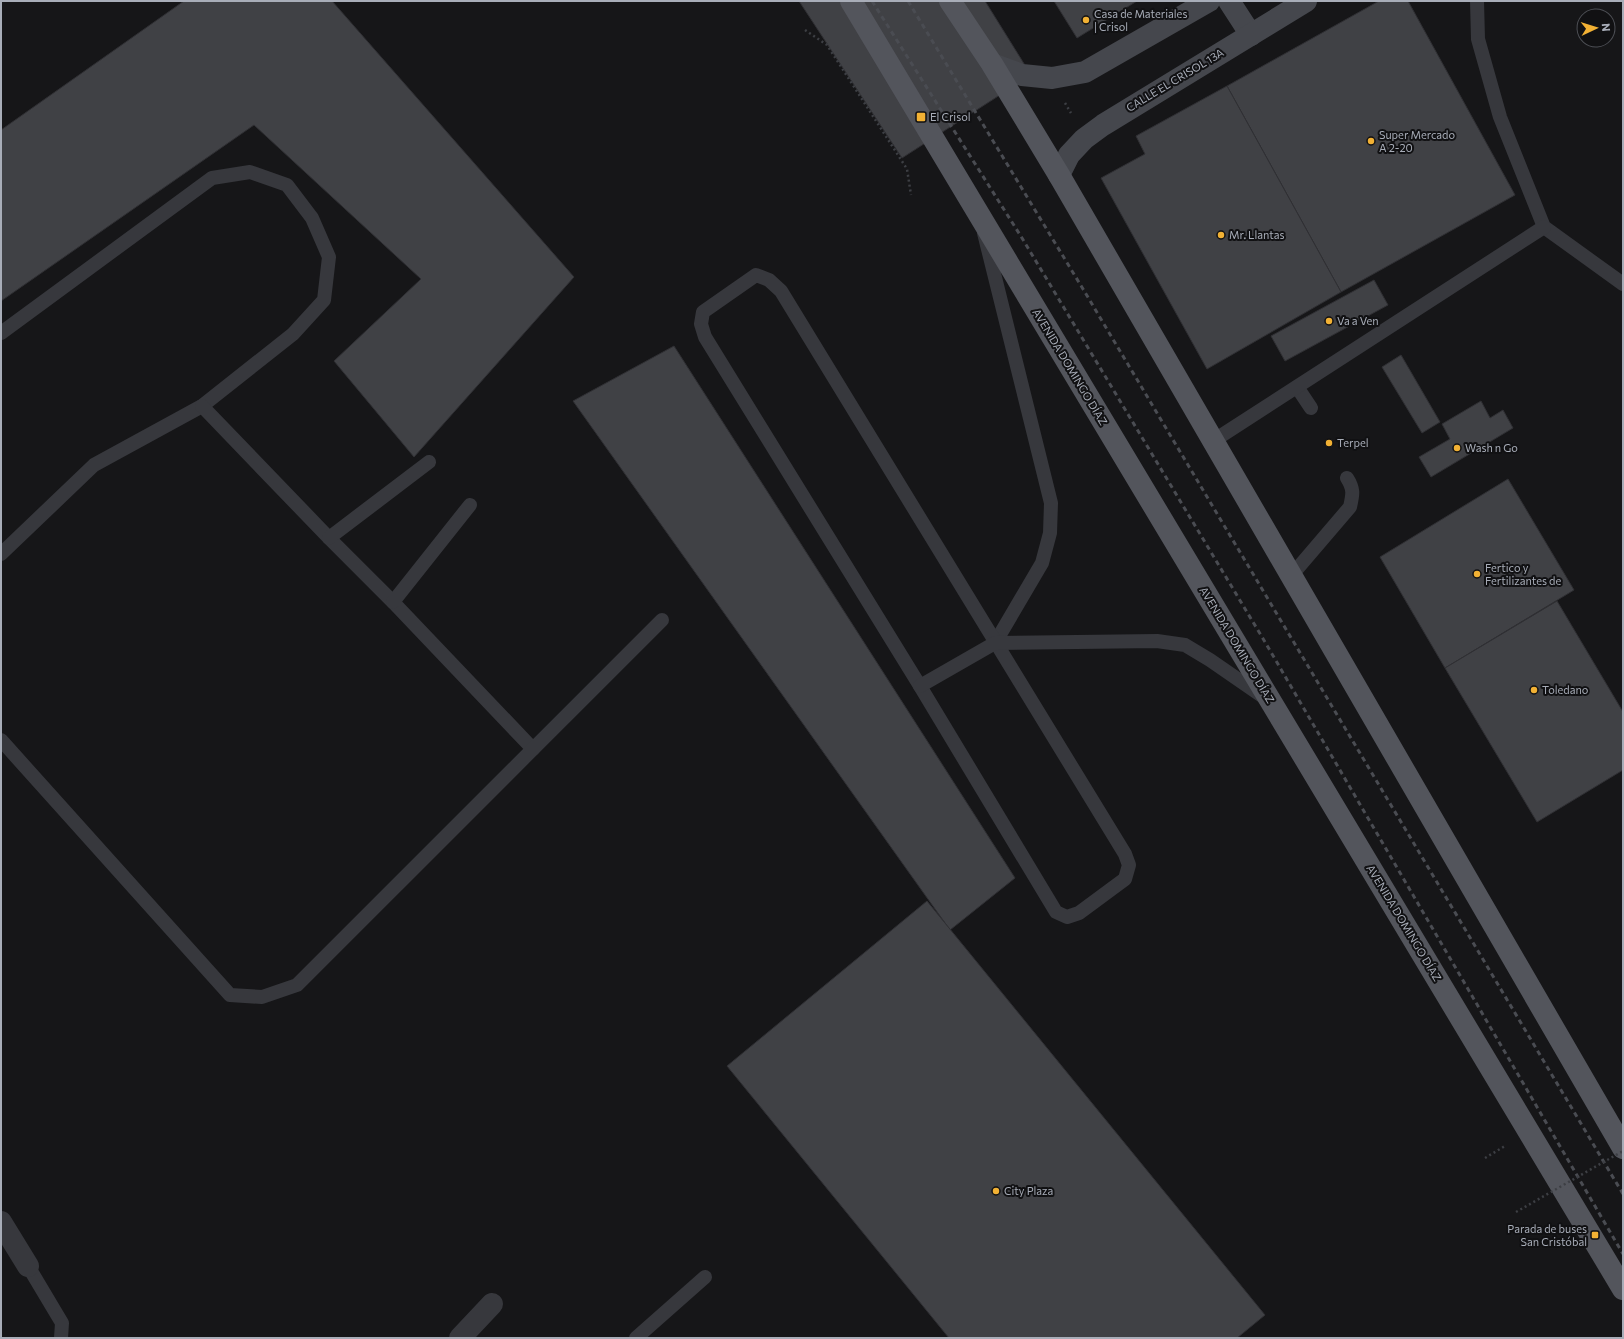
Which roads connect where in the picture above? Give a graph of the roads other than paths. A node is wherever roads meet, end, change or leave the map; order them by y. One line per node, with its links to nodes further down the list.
1 (851, 1): 10 (main road, AVENIDA DOMINGO DÍAZ)
2 (950, 1): 8 (main road)
3 (1209, 1): 8 (street)
4 (1229, 1): 7 (street)
5 (1306, 1): 7 (street, CALLE EL CRISOL 13A)
6 (1477, 1): 11 (lane)
7 (1251, 34): 9 (street, CALLE EL CRISOL 13A)
8 (992, 64): 9 (main road)
9 (1059, 175): 17 (main road)
10 (979, 215): 26 (lane); 28 (main road, AVENIDA DOMINGO DÍAZ)
11 (1544, 227): 12 (lane); 14 (lane)
12 (1623, 284)
13 (1, 333): 15 (lane)
14 (1297, 387): 16 (lane); 17 (lane)
15 (202, 406): 21 (lane); 22 (lane)
16 (1311, 408)
17 (1213, 441): 23 (main road)
18 (429, 462): 21 (lane)
19 (1347, 478): 23 (lane)
20 (470, 505): 24 (lane)
21 (329, 538): 24 (lane)
22 (1, 554)
23 (1291, 576): 31 (main road)
24 (393, 602): 30 (lane)
25 (662, 620): 30 (lane)
26 (995, 643): 27 (lane); 27 (lane); 27 (lane); 28 (lane)
27 (920, 686)
28 (1272, 702): 35 (main road, AVENIDA DOMINGO DÍAZ)
29 (1, 740): 30 (lane)
30 (533, 749)
31 (1623, 1148)
32 (1, 1222): 33 (street)
33 (28, 1266): 37 (lane)
34 (704, 1277): 39 (lane)
35 (1623, 1289)
36 (492, 1304): 38 (street)
37 (62, 1338)
38 (460, 1338)
39 (636, 1338)

